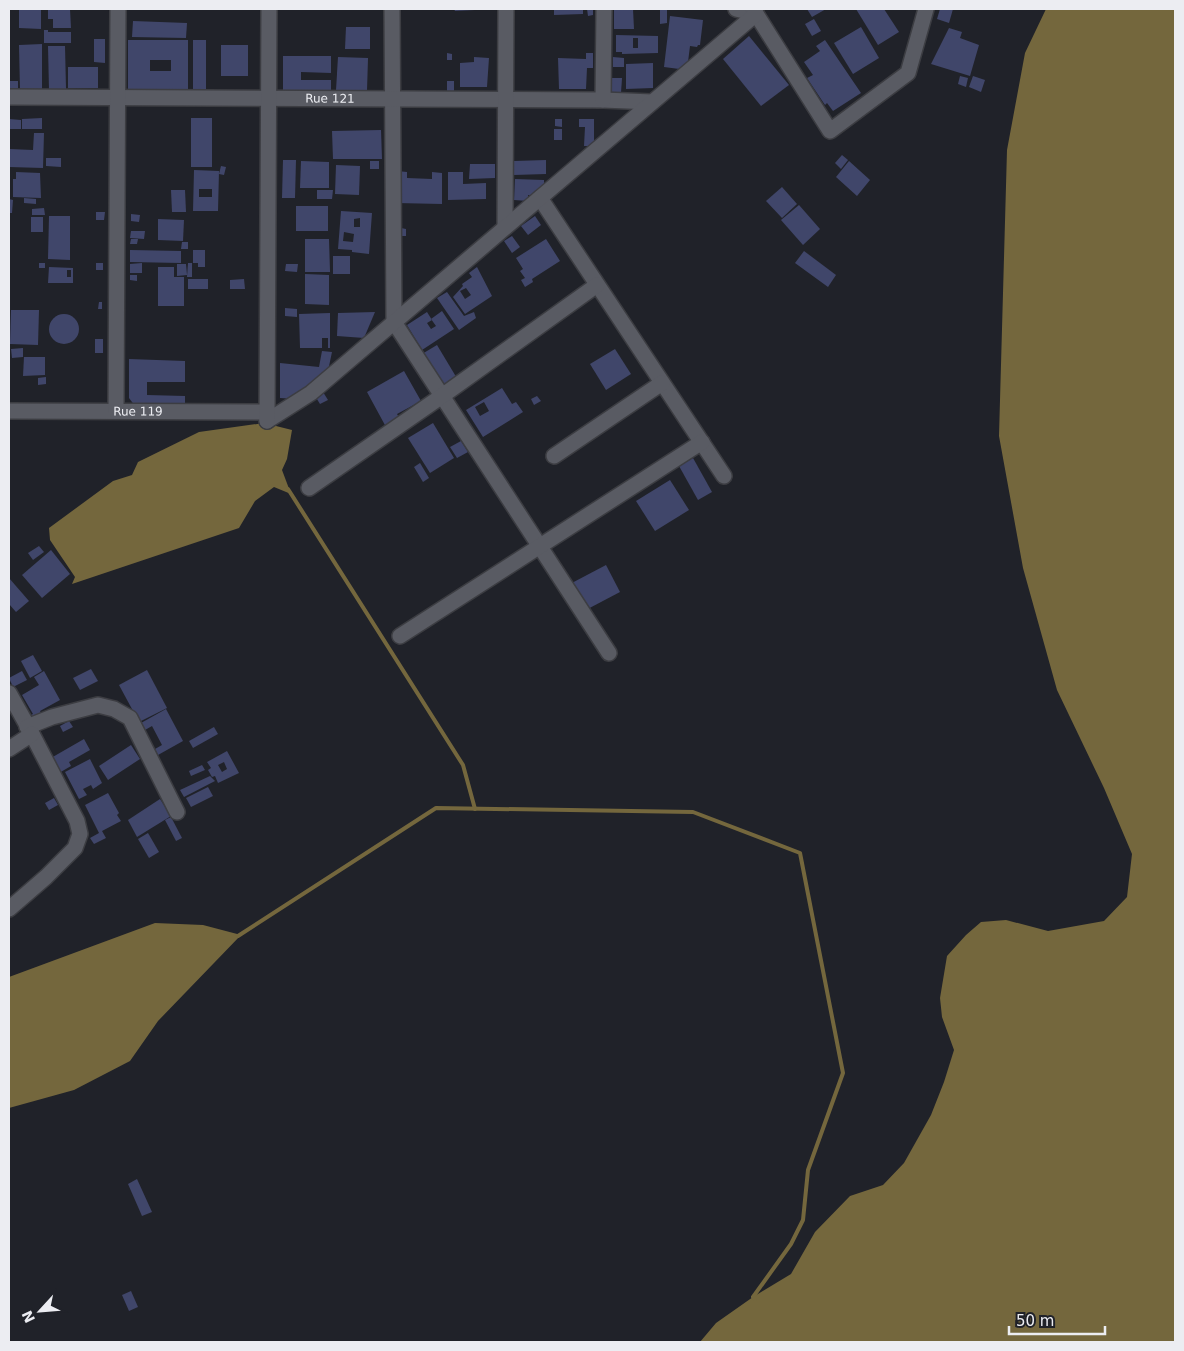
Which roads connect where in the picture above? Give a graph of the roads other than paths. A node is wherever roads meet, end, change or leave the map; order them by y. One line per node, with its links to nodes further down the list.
1 (118, 9): 10 (street)
2 (269, 9): 11 (street)
3 (392, 9): 12 (street)
4 (506, 9): 13 (street)
5 (604, 9): 14 (street)
6 (736, 9): 8 (street)
7 (926, 9): 8 (street)
8 (754, 11): 15 (street)
9 (9, 97): 10 (street, Rue 121)
10 (117, 98): 11 (street, Rue 121); 23 (street)
11 (269, 99): 12 (street, Rue 121); 24 (street)
12 (391, 99): 13 (street, Rue 121); 19 (street)
13 (506, 100): 14 (street, Rue 121); 17 (street)
14 (603, 100): 15 (street, Rue 121)
15 (652, 102): 16 (street)
16 (540, 198): 17 (street); 18 (street)
17 (505, 228): 19 (street)
18 (597, 285): 20 (street); 21 (street)
19 (394, 322): 21 (street); 24 (street)
20 (662, 382): 25 (street); 26 (street)
21 (442, 396): 28 (street); 29 (street)
22 (9, 411): 23 (street, Rue 119)
23 (116, 411): 24 (street, Rue 119)
24 (267, 416)
25 (702, 442): 27 (street); 29 (street)
26 (554, 456)
27 (724, 476)
28 (309, 488)
29 (540, 546): 30 (street); 31 (street)
30 (400, 636)
31 (610, 652)
32 (9, 693): 33 (street)
33 (29, 730): 34 (street); 35 (street); 36 (street)
34 (9, 749)
35 (177, 812)
36 (9, 909)

